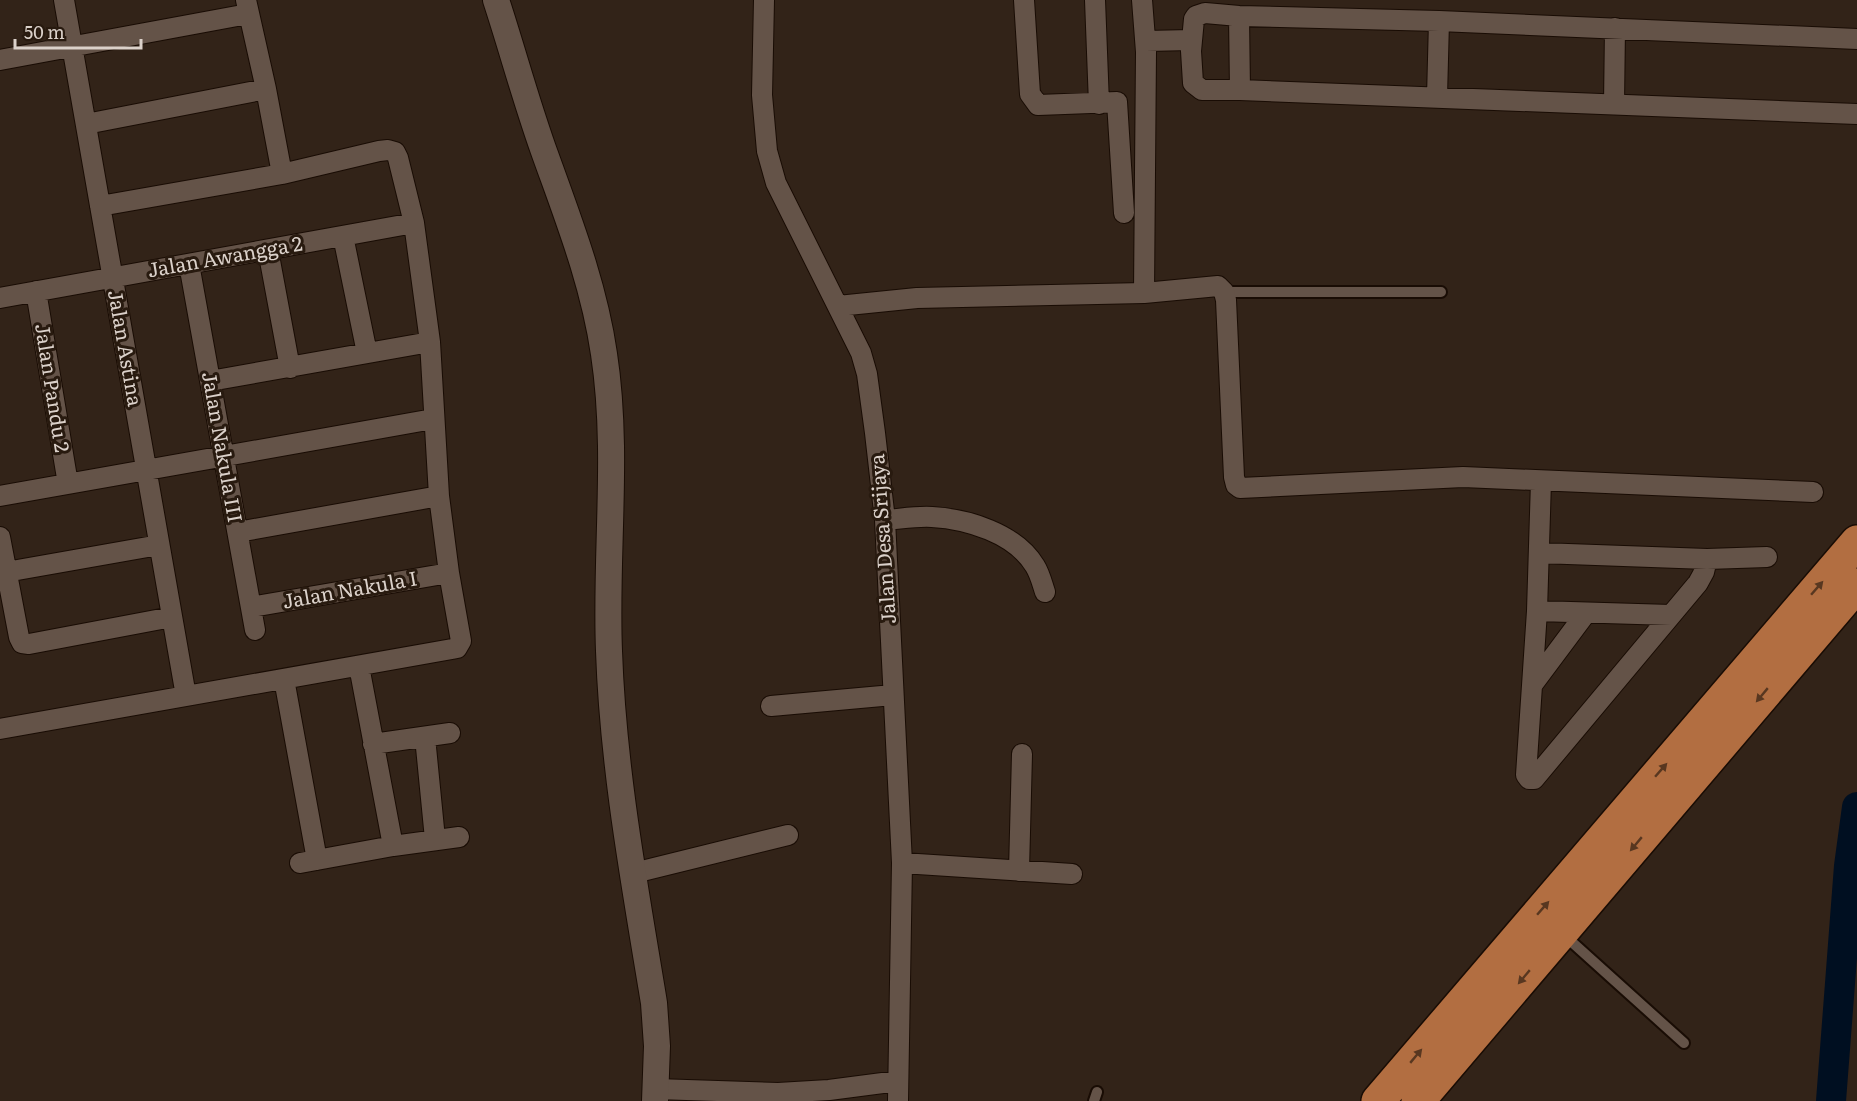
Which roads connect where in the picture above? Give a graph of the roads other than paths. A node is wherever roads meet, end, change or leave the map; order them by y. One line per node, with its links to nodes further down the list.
1 (64, 0): 12 (street, Jalan Astina)
2 (496, 0): 84 (street)
3 (764, 0): 36 (street, Jalan Desa Srijaya)
4 (1024, 0): 19 (street)
5 (1095, 0): 19 (street)
6 (1142, 0): 14 (street)
7 (247, 7): 12 (street); 16 (street)
8 (1239, 16): 9 (street); 13 (street); 17 (street)
9 (1439, 21): 10 (street); 18 (street)
10 (1615, 28): 11 (street); 20 (street)
11 (1857, 39)
12 (72, 46): 15 (street); 22 (street, Jalan Astina)
13 (1191, 46): 14 (street); 17 (street)
14 (1146, 47): 34 (street)
15 (0, 60)
16 (266, 89): 22 (street); 23 (street)
17 (1240, 90): 18 (street)
18 (1437, 98): 20 (street)
19 (1100, 104): 25 (street)
20 (1614, 104): 21 (street)
21 (1857, 114)
22 (86, 124): 24 (street, Jalan Astina)
23 (282, 174): 24 (street); 26 (street)
24 (100, 206): 30 (street, Jalan Astina)
25 (1124, 213)
26 (414, 223): 27 (street, Jalan Awangga 2); 37 (street)
27 (343, 236): 28 (street, Jalan Awangga 2); 38 (street)
28 (268, 250): 29 (street, Jalan Awangga 2); 39 (street)
29 (189, 264): 30 (street, Jalan Awangga 2); 40 (street, Jalan Nakula III)
30 (112, 278): 31 (street, Jalan Awangga 2); 43 (street, Jalan Astina)
31 (36, 291): 35 (street, Jalan Awangga 2); 45 (street, Jalan Pandu 2)
32 (1224, 292): 33 (lane); 34 (street); 44 (street)
33 (1441, 292)
34 (1144, 293): 36 (street)
35 (0, 298)
36 (838, 306): 49 (street, Jalan Desa Srijaya)
37 (430, 342): 38 (street); 41 (street)
38 (367, 353): 39 (street)
39 (290, 368): 40 (street)
40 (210, 381): 42 (street, Jalan Nakula III)
41 (433, 419): 42 (street); 48 (street)
42 (224, 456): 43 (street); 50 (street, Jalan Nakula III)
43 (146, 470): 45 (street); 53 (street, Jalan Astina)
44 (1541, 481): 46 (street); 54 (street)
45 (68, 484): 47 (street)
46 (1813, 492)
47 (0, 496)
48 (439, 496): 50 (street); 58 (street)
49 (885, 520): 60 (street); 70 (street, Jalan Desa Srijaya)
50 (238, 532): 61 (street, Jalan Nakula III)
51 (0, 537): 57 (street)
52 (1857, 542): 85 (highway, one-way to 52)
53 (159, 545): 57 (street); 65 (street, Jalan Astina)
54 (1540, 553): 56 (street); 62 (street)
55 (1767, 557): 56 (street)
56 (1707, 559): 64 (street)
57 (6, 572): 65 (street)
58 (449, 573): 61 (street, Jalan Nakula I); 67 (street)
59 (1857, 585): 85 (highway, one-way to 85)
60 (1045, 592)
61 (251, 607): 66 (street, Jalan Nakula III)
62 (1538, 611): 63 (street); 69 (street)
63 (1586, 613): 64 (street); 69 (street)
64 (1671, 615): 69 (street)
65 (172, 617): 71 (street, Jalan Astina)
66 (255, 630)
67 (359, 666): 68 (street); 76 (street)
68 (284, 679): 71 (street); 81 (street)
69 (1533, 684)
70 (893, 695): 72 (street); 82 (street, Jalan Desa Srijaya)
71 (186, 696): 73 (street)
72 (771, 706)
73 (0, 729)
74 (450, 733): 75 (street)
75 (425, 737): 76 (street); 80 (street)
76 (373, 744): 81 (street)
77 (1022, 754): 83 (street)
78 (788, 835): 84 (street)
79 (459, 837): 80 (street)
80 (435, 839): 81 (street)
81 (393, 846)
82 (902, 863): 83 (street); 89 (street, Jalan Desa Srijaya)
83 (1019, 871): 86 (street)
84 (634, 873): 90 (street)
85 (1592, 873): 87 (highway); 91 (highway, one-way to 85)
86 (1072, 874)
87 (1561, 933): 88 (lane); 92 (highway, one-way to 92)
88 (1684, 1043)
89 (898, 1091): 90 (street)
90 (656, 1095)
91 (1378, 1101)
92 (1418, 1101)

